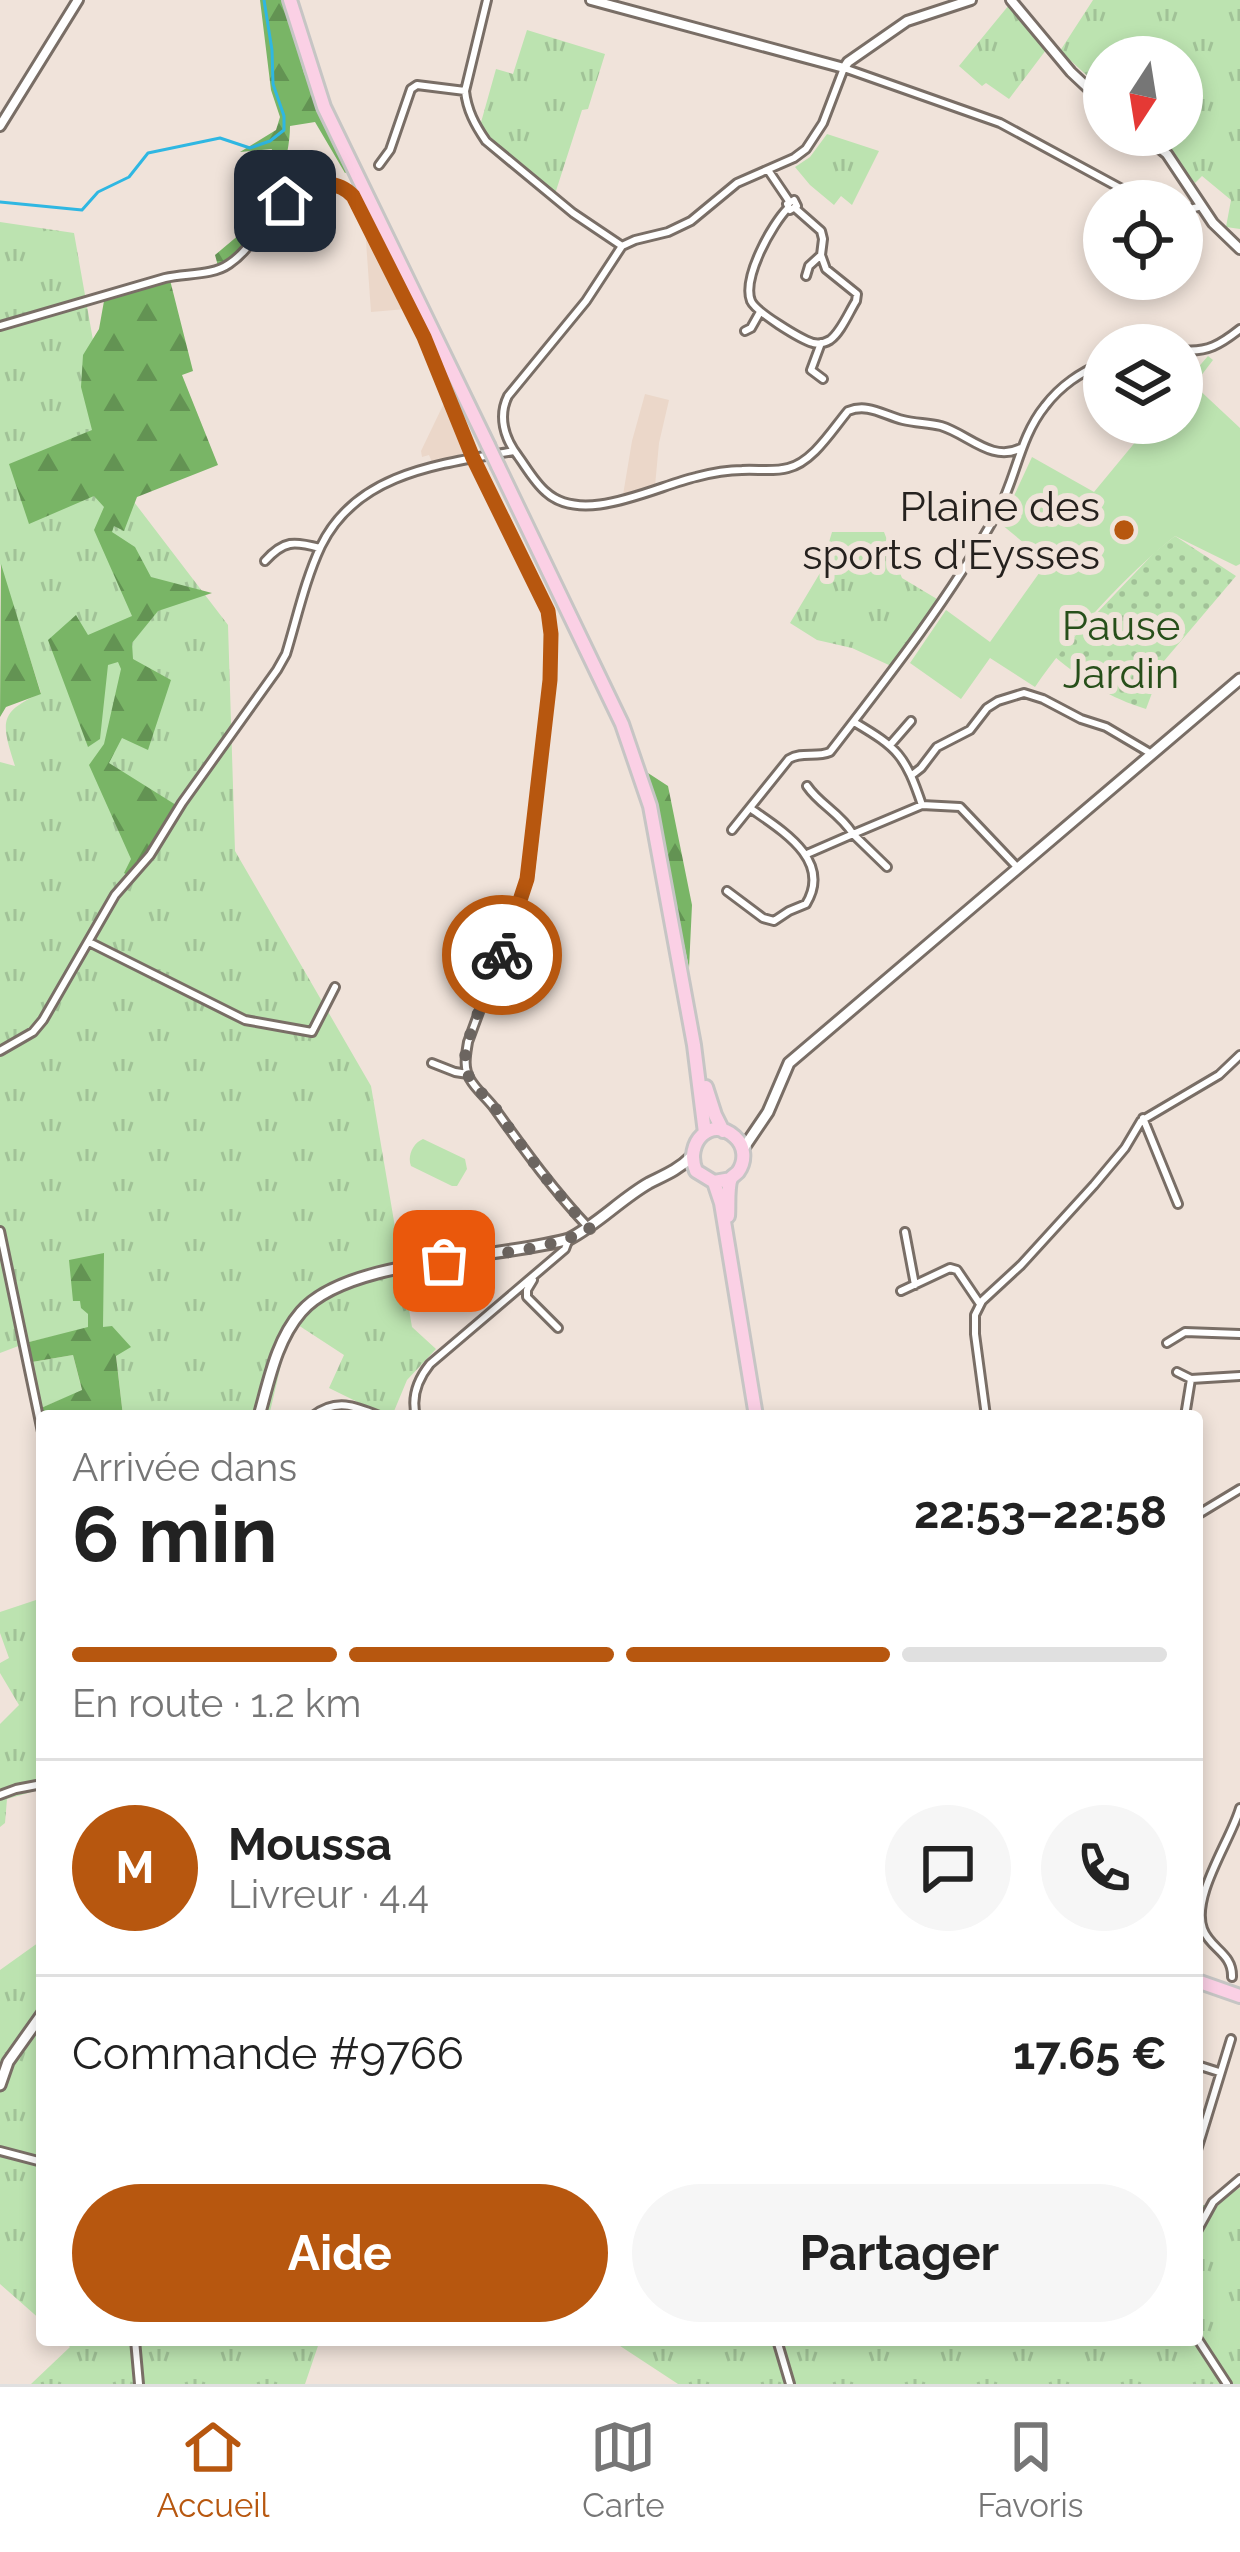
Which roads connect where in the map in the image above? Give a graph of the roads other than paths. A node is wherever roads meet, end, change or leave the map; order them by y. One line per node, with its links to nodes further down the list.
1 (78, 0): 10 (street)
2 (290, 0): 52 (main road, bridge)
3 (487, 0): 9 (street)
4 (591, 0): 7 (street)
5 (971, 0): 7 (street)
6 (1011, 0): 8 (street)
7 (844, 68): 12 (street); 13 (street)
8 (1083, 83)
9 (465, 91): 11 (street); 16 (street)
10 (0, 126)
11 (379, 165)
12 (768, 170): 14 (street); 16 (street)
13 (1105, 180)
14 (791, 206): 18 (street); 20 (street)
15 (1203, 207): 17 (street)
16 (622, 246): 29 (street)
17 (1240, 249)
18 (820, 255): 19 (street); 24 (street)
19 (806, 276)
20 (760, 312): 23 (street); 24 (street)
21 (0, 326): 30 (street)
22 (1240, 328): 25 (street)
23 (745, 331)
24 (820, 343): 27 (street)
25 (1203, 350)
26 (1083, 372): 28 (street)
27 (823, 379)
28 (1021, 448): 29 (street); 34 (street)
29 (514, 451): 30 (street)
30 (473, 458): 31 (street); 56 (street)
31 (320, 548): 32 (street); 50 (street)
32 (265, 561)
33 (1240, 679): 37 (main road)
34 (854, 722): 36 (street); 41 (street)
35 (911, 722): 36 (street)
36 (891, 744): 38 (street)
37 (1152, 753): 38 (street); 48 (main road)
38 (912, 775): 40 (street)
39 (807, 786): 44 (street)
40 (922, 805): 42 (street); 48 (street)
41 (750, 808): 43 (street); 46 (street)
42 (867, 828): 44 (street); 45 (street)
43 (732, 830)
44 (853, 834): 45 (street); 46 (street)
45 (864, 844): 47 (street)
46 (806, 855): 49 (street)
47 (887, 867)
48 (1018, 868): 57 (main road)
49 (727, 892)
50 (88, 942): 51 (street); 53 (street)
51 (335, 988)
52 (694, 1045): 59 (main road); 60 (main road)
53 (0, 1051)
54 (1240, 1055): 58 (street)
55 (432, 1063): 56 (street)
56 (468, 1073): 67 (street)
57 (768, 1112): 60 (main road); 61 (main road)
58 (1143, 1118): 66 (street); 75 (street)
59 (705, 1132): 60 (main road); 62 (main road)
60 (728, 1132): 61 (main road)
61 (743, 1149): 64 (main road)
62 (691, 1157): 63 (main road); 65 (main road)
63 (707, 1179): 64 (main road); 65 (main road); 71 (main road)
64 (731, 1179): 71 (main road)
65 (632, 1196): 67 (main road)
66 (1178, 1204)
67 (590, 1229): 70 (main road)
68 (0, 1232): 82 (street)
69 (905, 1232): 73 (street)
70 (568, 1240): 72 (street); 83 (main road)
71 (728, 1243): 87 (main road)
72 (532, 1277): 76 (street); 86 (street)
73 (915, 1285): 74 (street); 75 (street)
74 (901, 1291)
75 (980, 1304): 88 (street)
76 (558, 1328)
77 (1240, 1334): 78 (street)
78 (1167, 1343)
79 (1177, 1372): 81 (street)
80 (1240, 1376): 81 (street)
81 (1191, 1379): 89 (street)
82 (37, 1410)
83 (262, 1410)
84 (321, 1410): 85 (street)
85 (359, 1410)
86 (414, 1410)
87 (755, 1410)
88 (985, 1410)
89 (1186, 1410)
90 (1240, 1489): 91 (street)
91 (1203, 1511)
92 (36, 1785): 93 (street)
93 (0, 1795)
94 (1240, 1808): 95 (street)
95 (1203, 1901)
96 (1203, 1932): 97 (street)
97 (1232, 1977)
98 (1203, 1983): 99 (main road)
99 (1240, 1996)
100 (36, 2022): 104 (main road)
101 (1232, 2039): 103 (street)
102 (1203, 2067): 103 (street)
103 (1220, 2072): 105 (street)
104 (0, 2085)
105 (1203, 2130)
106 (0, 2151): 107 (street)
107 (36, 2160)
108 (1240, 2180): 109 (street)
109 (1203, 2220)
110 (136, 2346): 113 (street)
111 (778, 2346): 114 (street)
112 (1202, 2346): 115 (street)
113 (140, 2384)
114 (790, 2384)
115 (1227, 2384)

